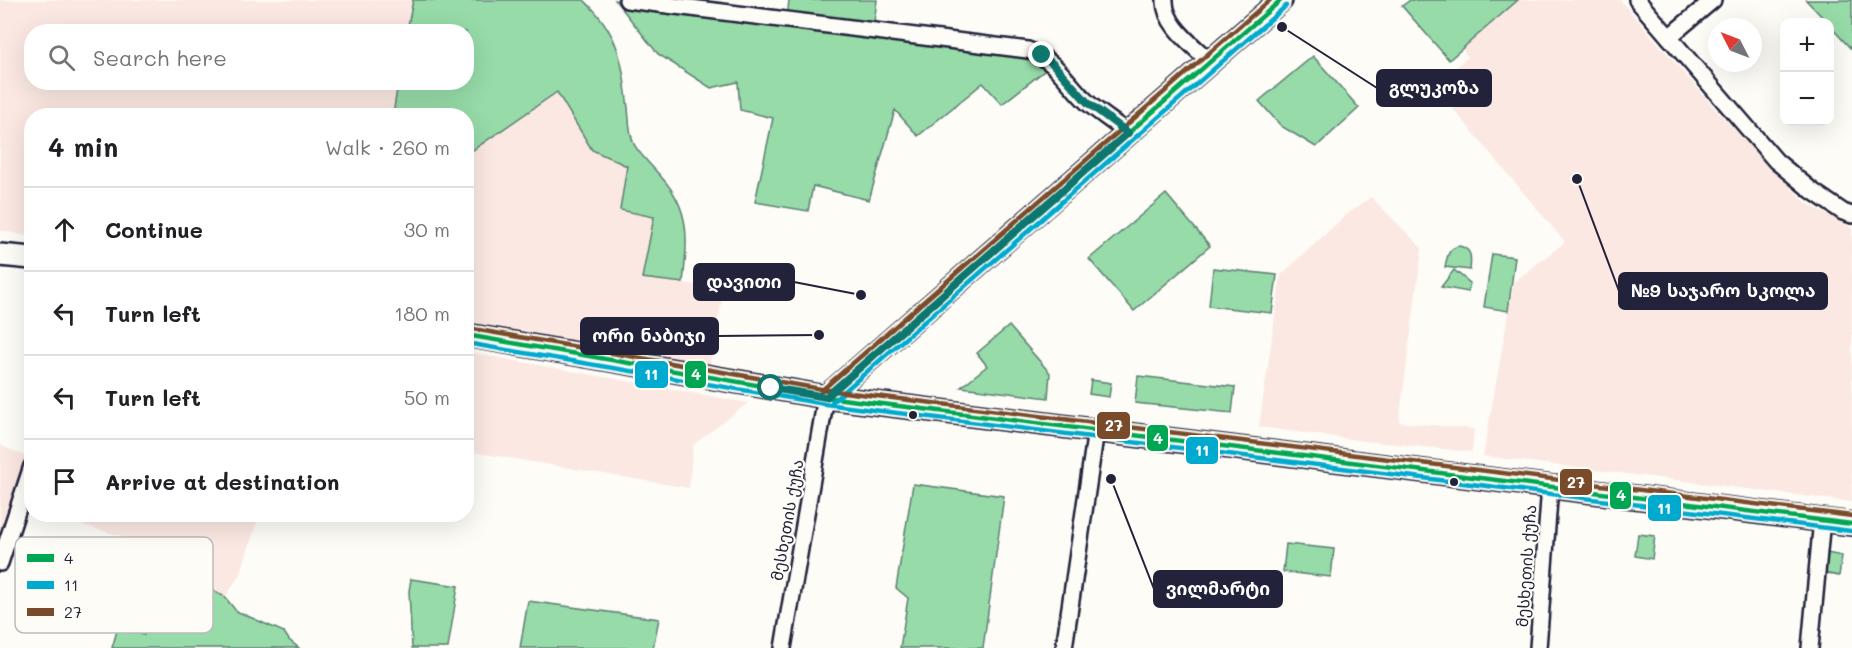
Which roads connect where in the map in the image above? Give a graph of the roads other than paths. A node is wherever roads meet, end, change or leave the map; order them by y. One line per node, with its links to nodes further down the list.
1 (627, 0): 8 (street)
2 (1165, 0): 7 (street)
3 (1281, 0): 7 (street)
4 (1637, 0): 6 (street)
5 (1713, 0): 6 (street)
6 (1669, 38): 9 (street)
7 (1210, 62): 8 (street)
8 (1128, 133): 13 (street)
9 (1852, 215)
10 (0, 255): 11 (street)
11 (24, 257)
12 (474, 336): 13 (street)
13 (826, 397): 14 (street); 20 (street, მესხეთის ქუჩა)
14 (1096, 430): 15 (street); 21 (street)
15 (1550, 486): 17 (street); 22 (street, მესხეთის ქუჩა)
16 (24, 490): 19 (street)
17 (1822, 519): 18 (street); 23 (street)
18 (1852, 524)
19 (0, 563)
20 (783, 648)
21 (1064, 648)
22 (1538, 648)
23 (1810, 648)

